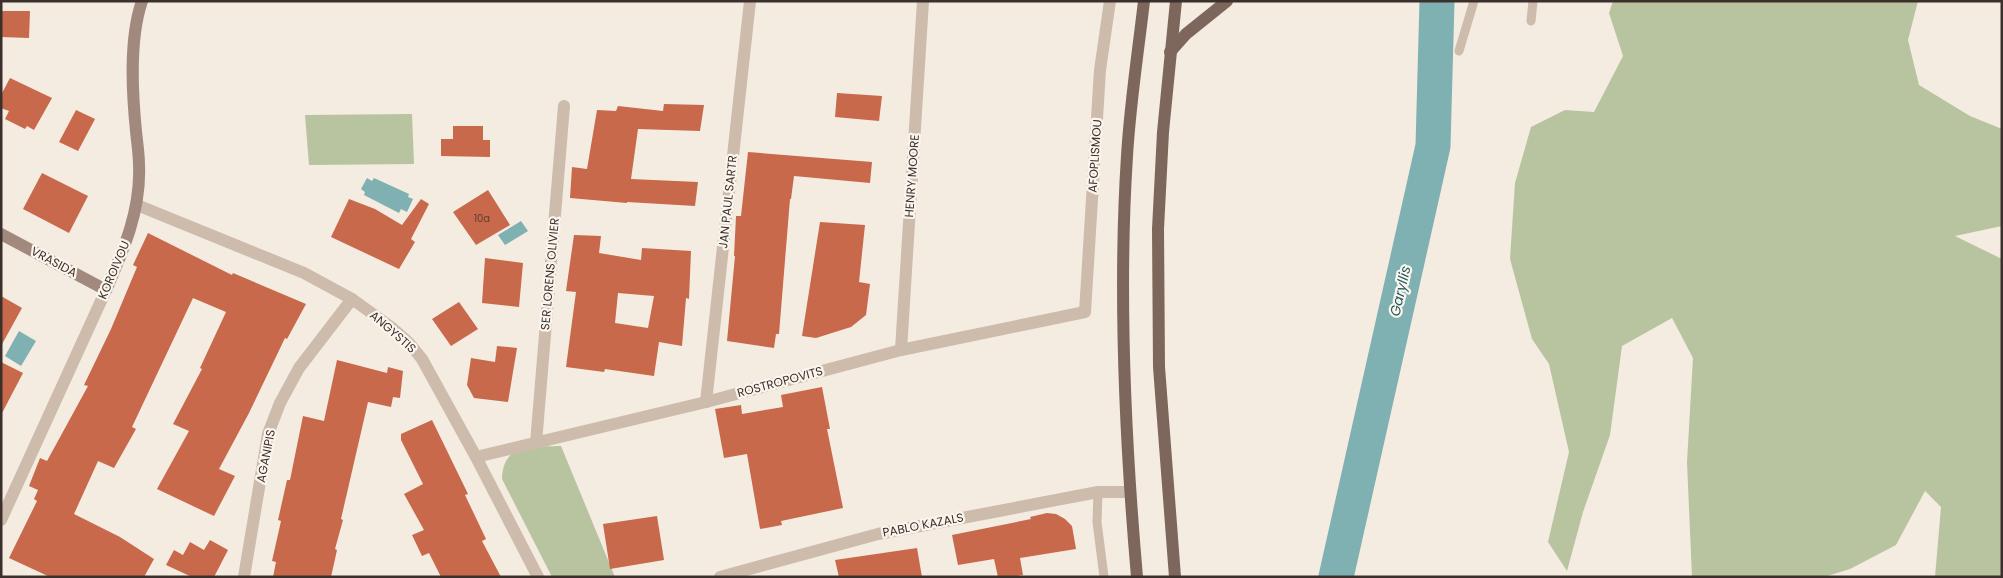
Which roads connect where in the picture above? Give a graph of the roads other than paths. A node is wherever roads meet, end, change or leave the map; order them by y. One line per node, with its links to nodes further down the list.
1 (142, 1): 14 (street, KOROIVOU)
2 (750, 1): 20 (street, JAN PAUL SARTR)
3 (923, 1): 19 (street, HENRY MOORE)
4 (1110, 1): 18 (street, AFOPLISMOU)
5 (1144, 1): 24 (main road)
6 (1176, 1): 12 (main road)
7 (1227, 1): 12 (main road)
8 (1474, 1): 11 (lane)
9 (1533, 1): 10 (lane)
10 (1531, 20)
11 (1459, 50)
12 (1170, 52): 31 (main road)
13 (564, 106): 21 (street, SER LORENS OLIVIER)
14 (137, 205): 16 (street, KOROIVOU); 17 (street, ANGYSTIS)
15 (1, 234): 16 (street, VRASIDA)
16 (106, 290): 25 (street, KOROIVOU)
17 (352, 299): 22 (street, ANGYSTIS); 26 (street, AGANIPIS)
18 (1085, 312): 19 (street, ROSTROPOVITS)
19 (901, 350): 20 (street, ROSTROPOVITS)
20 (706, 402): 21 (street, ROSTROPOVITS)
21 (536, 443): 22 (street, ROSTROPOVITS)
22 (476, 457): 27 (street, ANGYSTIS)
23 (1098, 492): 24 (street, PABLO KAZALS); 28 (street, PABLO KAZALS); 29 (lane)
24 (1130, 492): 30 (main road)
25 (1, 520)
26 (244, 577)
27 (538, 577)
28 (720, 577)
29 (1104, 577)
30 (1137, 577)
31 (1175, 577)

